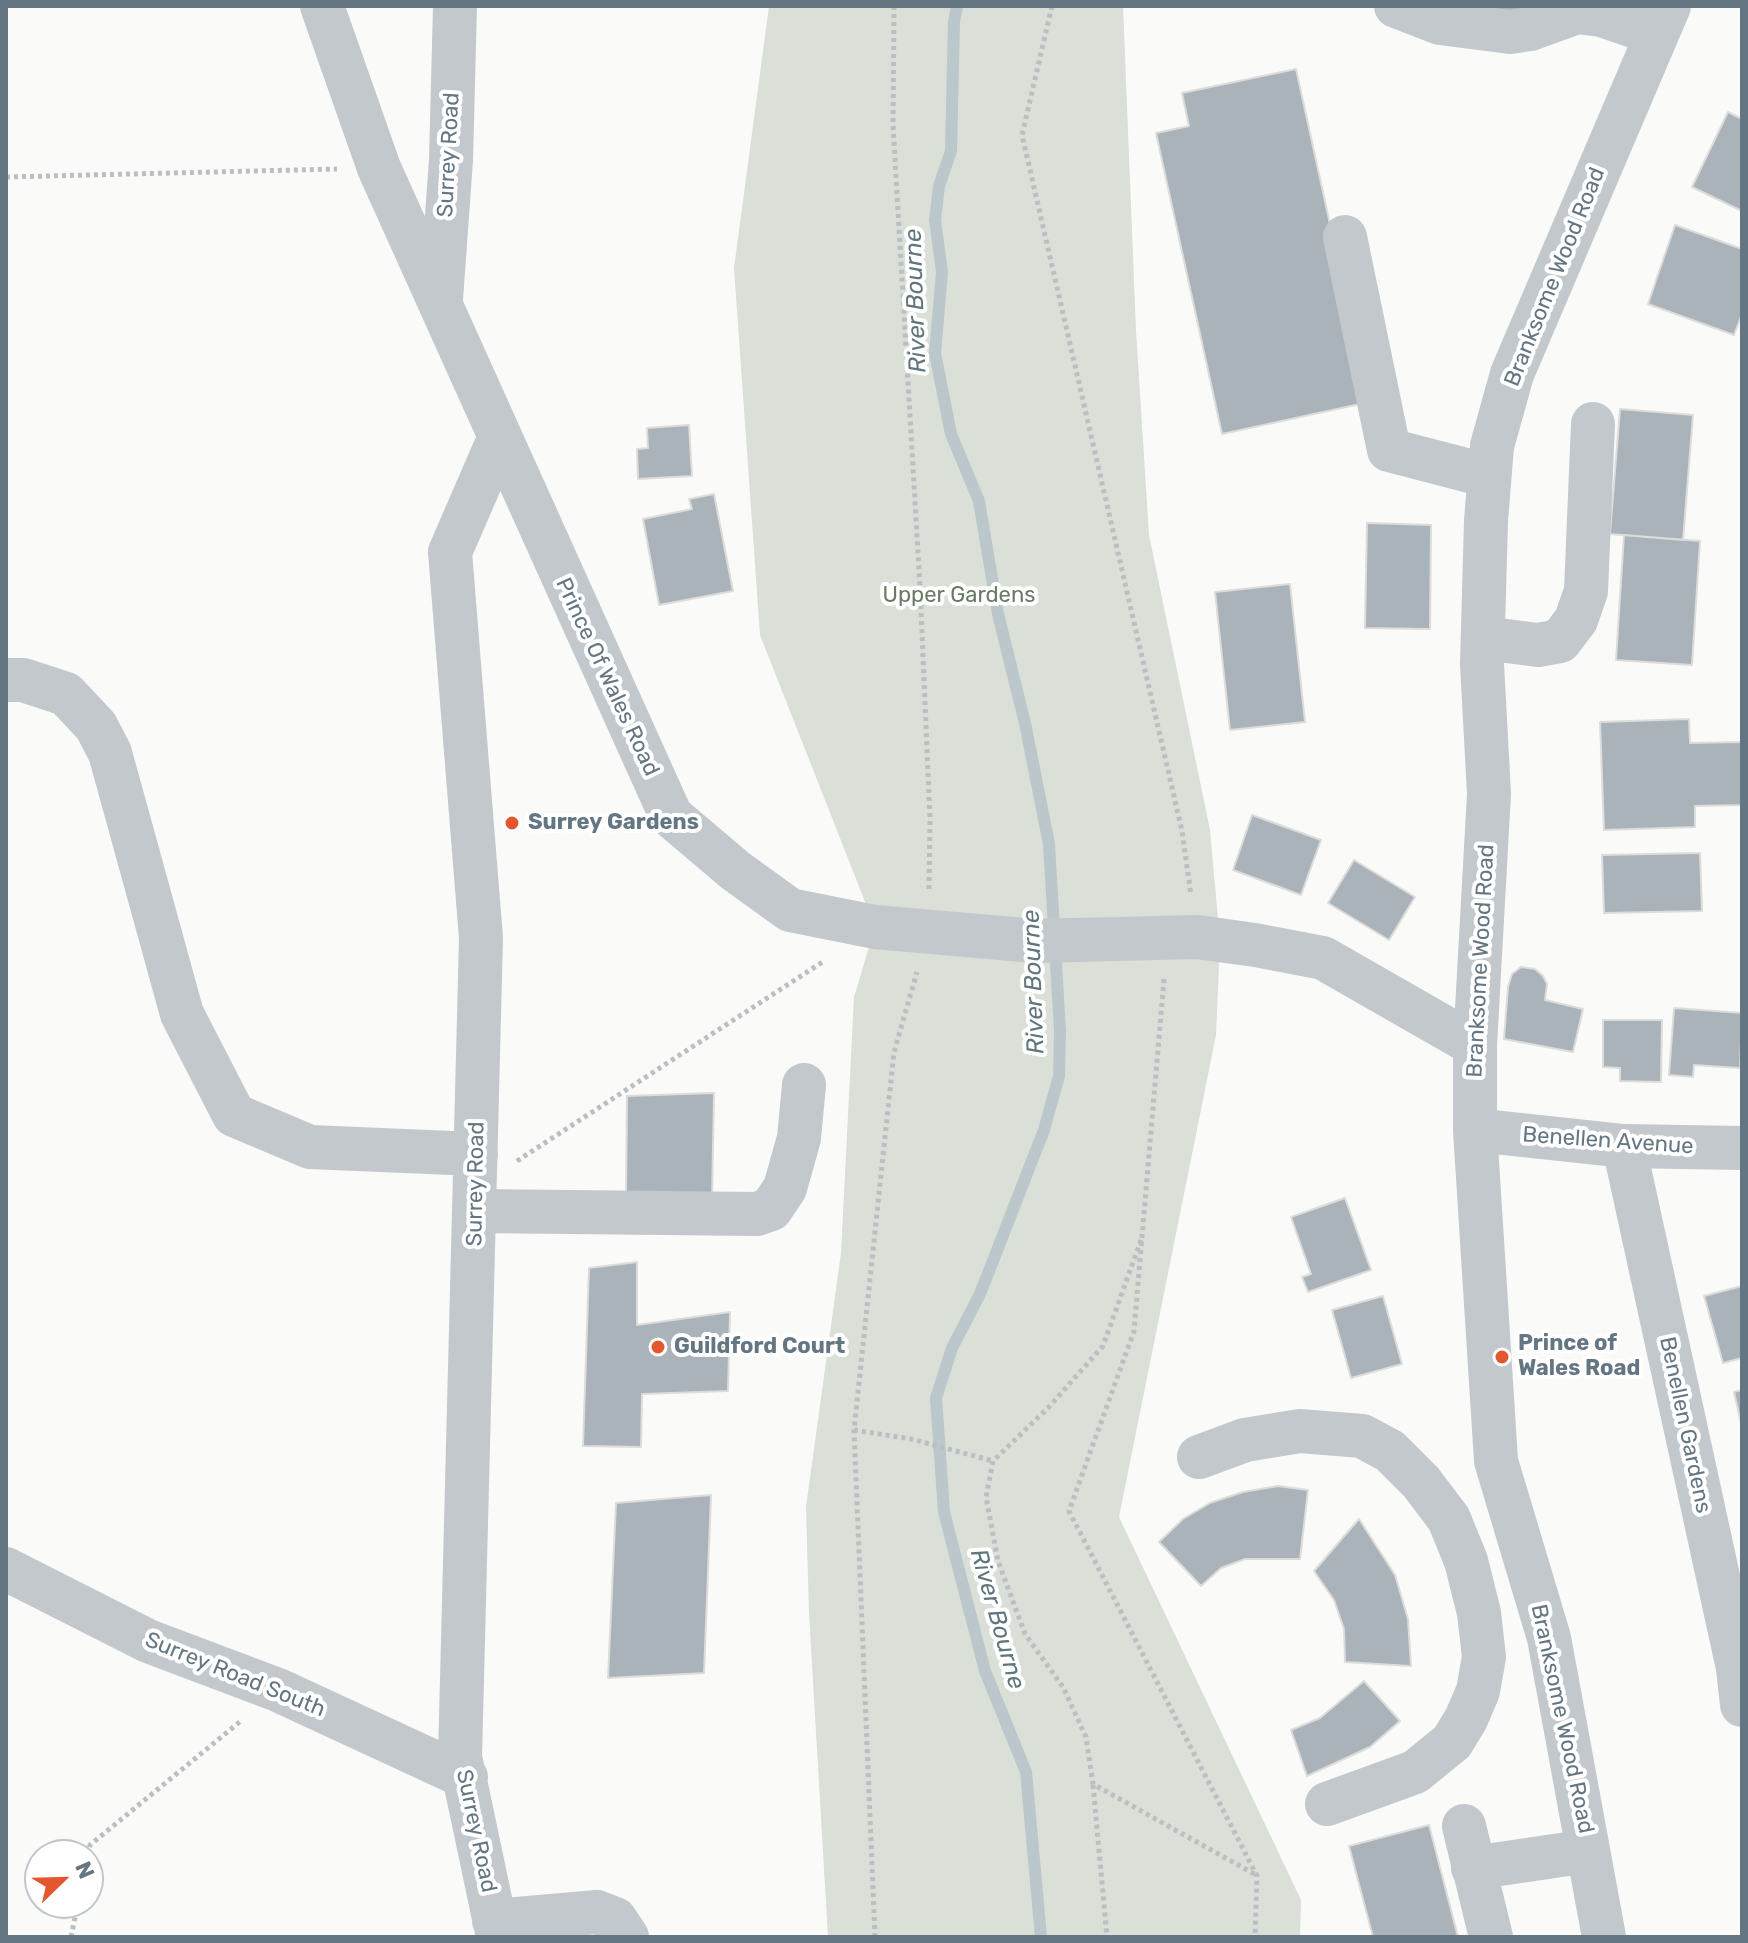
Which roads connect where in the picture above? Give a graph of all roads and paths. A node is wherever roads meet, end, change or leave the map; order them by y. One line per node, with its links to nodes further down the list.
1 (322, 6): 7 (street, Prince Of Wales Road)
2 (455, 6): 10 (street, Surrey Road)
3 (894, 6): 17 (path)
4 (1052, 6): 18 (path)
5 (1396, 6): 6 (street)
6 (1663, 20): 13 (street, Branksome Wood Road)
7 (379, 168): 8 (path); 10 (street, Prince Of Wales Road)
8 (6, 177)
9 (1345, 237): 13 (street)
10 (440, 303): 12 (street, Prince Of Wales Road)
11 (1593, 424): 14 (street)
12 (499, 439): 16 (street, Prince Of Wales Road); 24 (street, Surrey Road)
13 (1489, 476): 14 (street, Branksome Wood Road)
14 (1483, 638): 19 (street, Branksome Wood Road)
15 (6, 680): 24 (street)
16 (875, 927): 17 (street, Prince Of Wales Road); 24 (path)
17 (928, 930): 18 (street, Prince Of Wales Road); 26 (path)
18 (1182, 937): 19 (street, Prince Of Wales Road); 25 (path)
19 (1475, 1045): 21 (street, Branksome Wood Road)
20 (804, 1085): 24 (street)
21 (1475, 1130): 22 (street, Benellen Avenue); 29 (street, Branksome Wood Road)
22 (1624, 1146): 23 (street, Benellen Avenue); 35 (street, Benellen Gardens)
23 (1742, 1148)
24 (476, 1184): 36 (street, Surrey Road)
25 (1145, 1229): 28 (path); 43 (path)
26 (854, 1430): 28 (path); 46 (path)
27 (1199, 1457): 30 (street)
28 (993, 1461): 37 (path)
29 (1496, 1461): 30 (street); 32 (street, Branksome Wood Road)
30 (1449, 1519): 33 (street)
31 (6, 1569): 34 (street, Surrey Road South)
32 (1549, 1638): 33 (street); 41 (street, Branksome Wood Road)
33 (1484, 1657): 38 (street)
34 (278, 1690): 36 (street, Surrey Road South); 40 (path)
35 (1742, 1705)
36 (466, 1777): 44 (street, Surrey Road)
37 (1093, 1784): 43 (path); 47 (path)
38 (1327, 1804)
39 (1464, 1826): 42 (street)
40 (97, 1839)
41 (1588, 1851): 42 (street); 50 (street, Branksome Wood Road)
42 (1473, 1868): 49 (street)
43 (1257, 1876): 48 (path)
44 (496, 1929): 45 (street)
45 (627, 1937)
46 (875, 1937)
47 (1107, 1937)
48 (1255, 1937)
49 (1491, 1937)
50 (1604, 1937)

